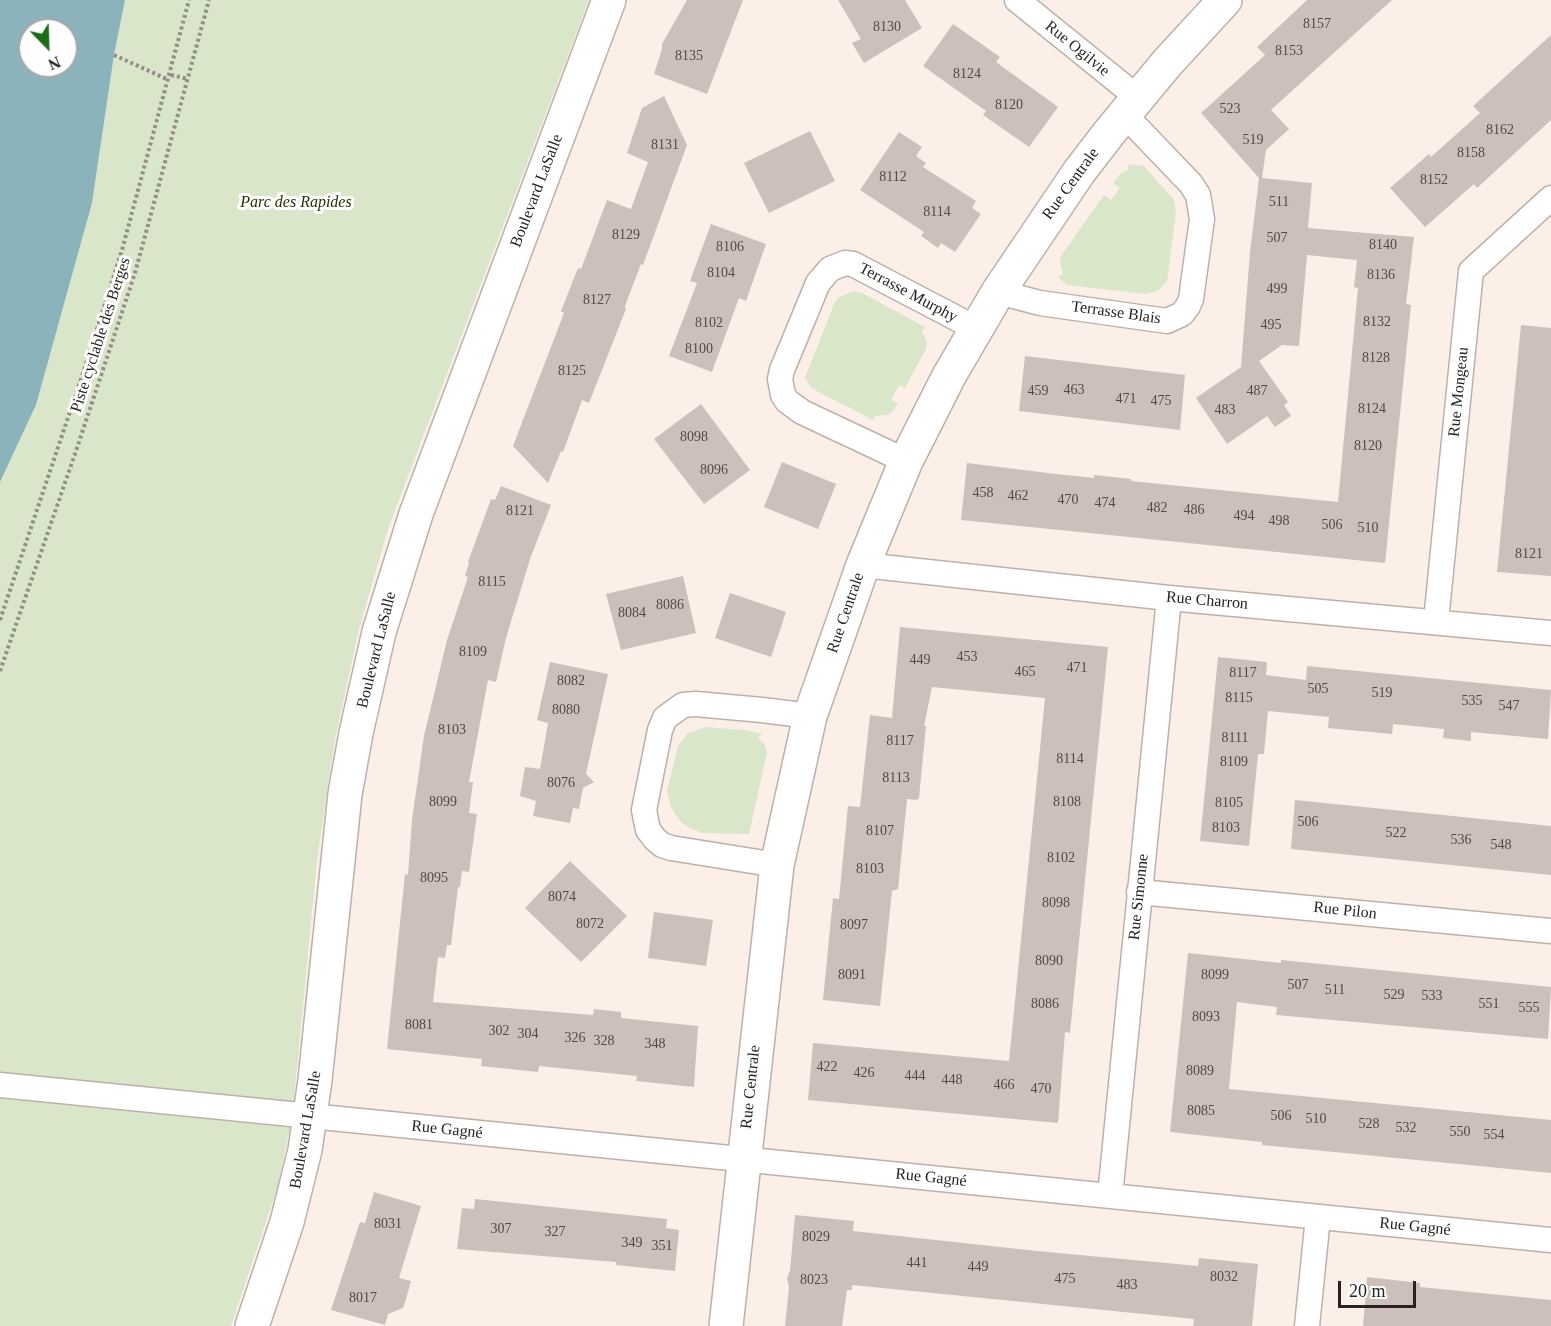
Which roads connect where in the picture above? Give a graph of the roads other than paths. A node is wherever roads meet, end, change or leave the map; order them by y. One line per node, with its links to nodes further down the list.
1 (609, 0): 18 (street, Boulevard LaSalle)
2 (1017, 0): 4 (street, Rue Ogilvie)
3 (1225, 0): 4 (street, Rue Centrale)
4 (1131, 105): 6 (street, Rue Centrale); 6 (street, Terrasse Blais)
5 (1551, 198): 11 (street, Rue Mongeau)
6 (998, 292): 7 (street, Rue Centrale)
7 (975, 328): 8 (street, Rue Centrale); 8 (street, Terrasse Murphy)
8 (906, 460): 9 (street, Rue Centrale)
9 (862, 565): 10 (street, Rue Charron); 13 (street, Rue Centrale)
10 (1169, 598): 11 (street, Rue Charron); 15 (street, Rue Simonne)
11 (1436, 621): 12 (street, Rue Charron)
12 (1551, 633)
13 (810, 716): 14 (street, Rue Centrale); 14 (street)
14 (777, 865): 19 (street, Rue Centrale)
15 (1139, 892): 16 (street, Rue Pilon); 20 (street, Rue Simonne)
16 (1551, 932)
17 (0, 1085): 18 (street, Rue Gagné)
18 (311, 1116): 19 (street, Rue Gagné); 23 (street, Boulevard LaSalle)
19 (743, 1159): 20 (street, Rue Gagné); 24 (street, Rue Centrale)
20 (1110, 1196): 21 (street, Rue Gagné)
21 (1318, 1218): 22 (street, Rue Gagné); 25 (street)
22 (1551, 1240)
23 (252, 1326)
24 (726, 1326)
25 (1307, 1326)

